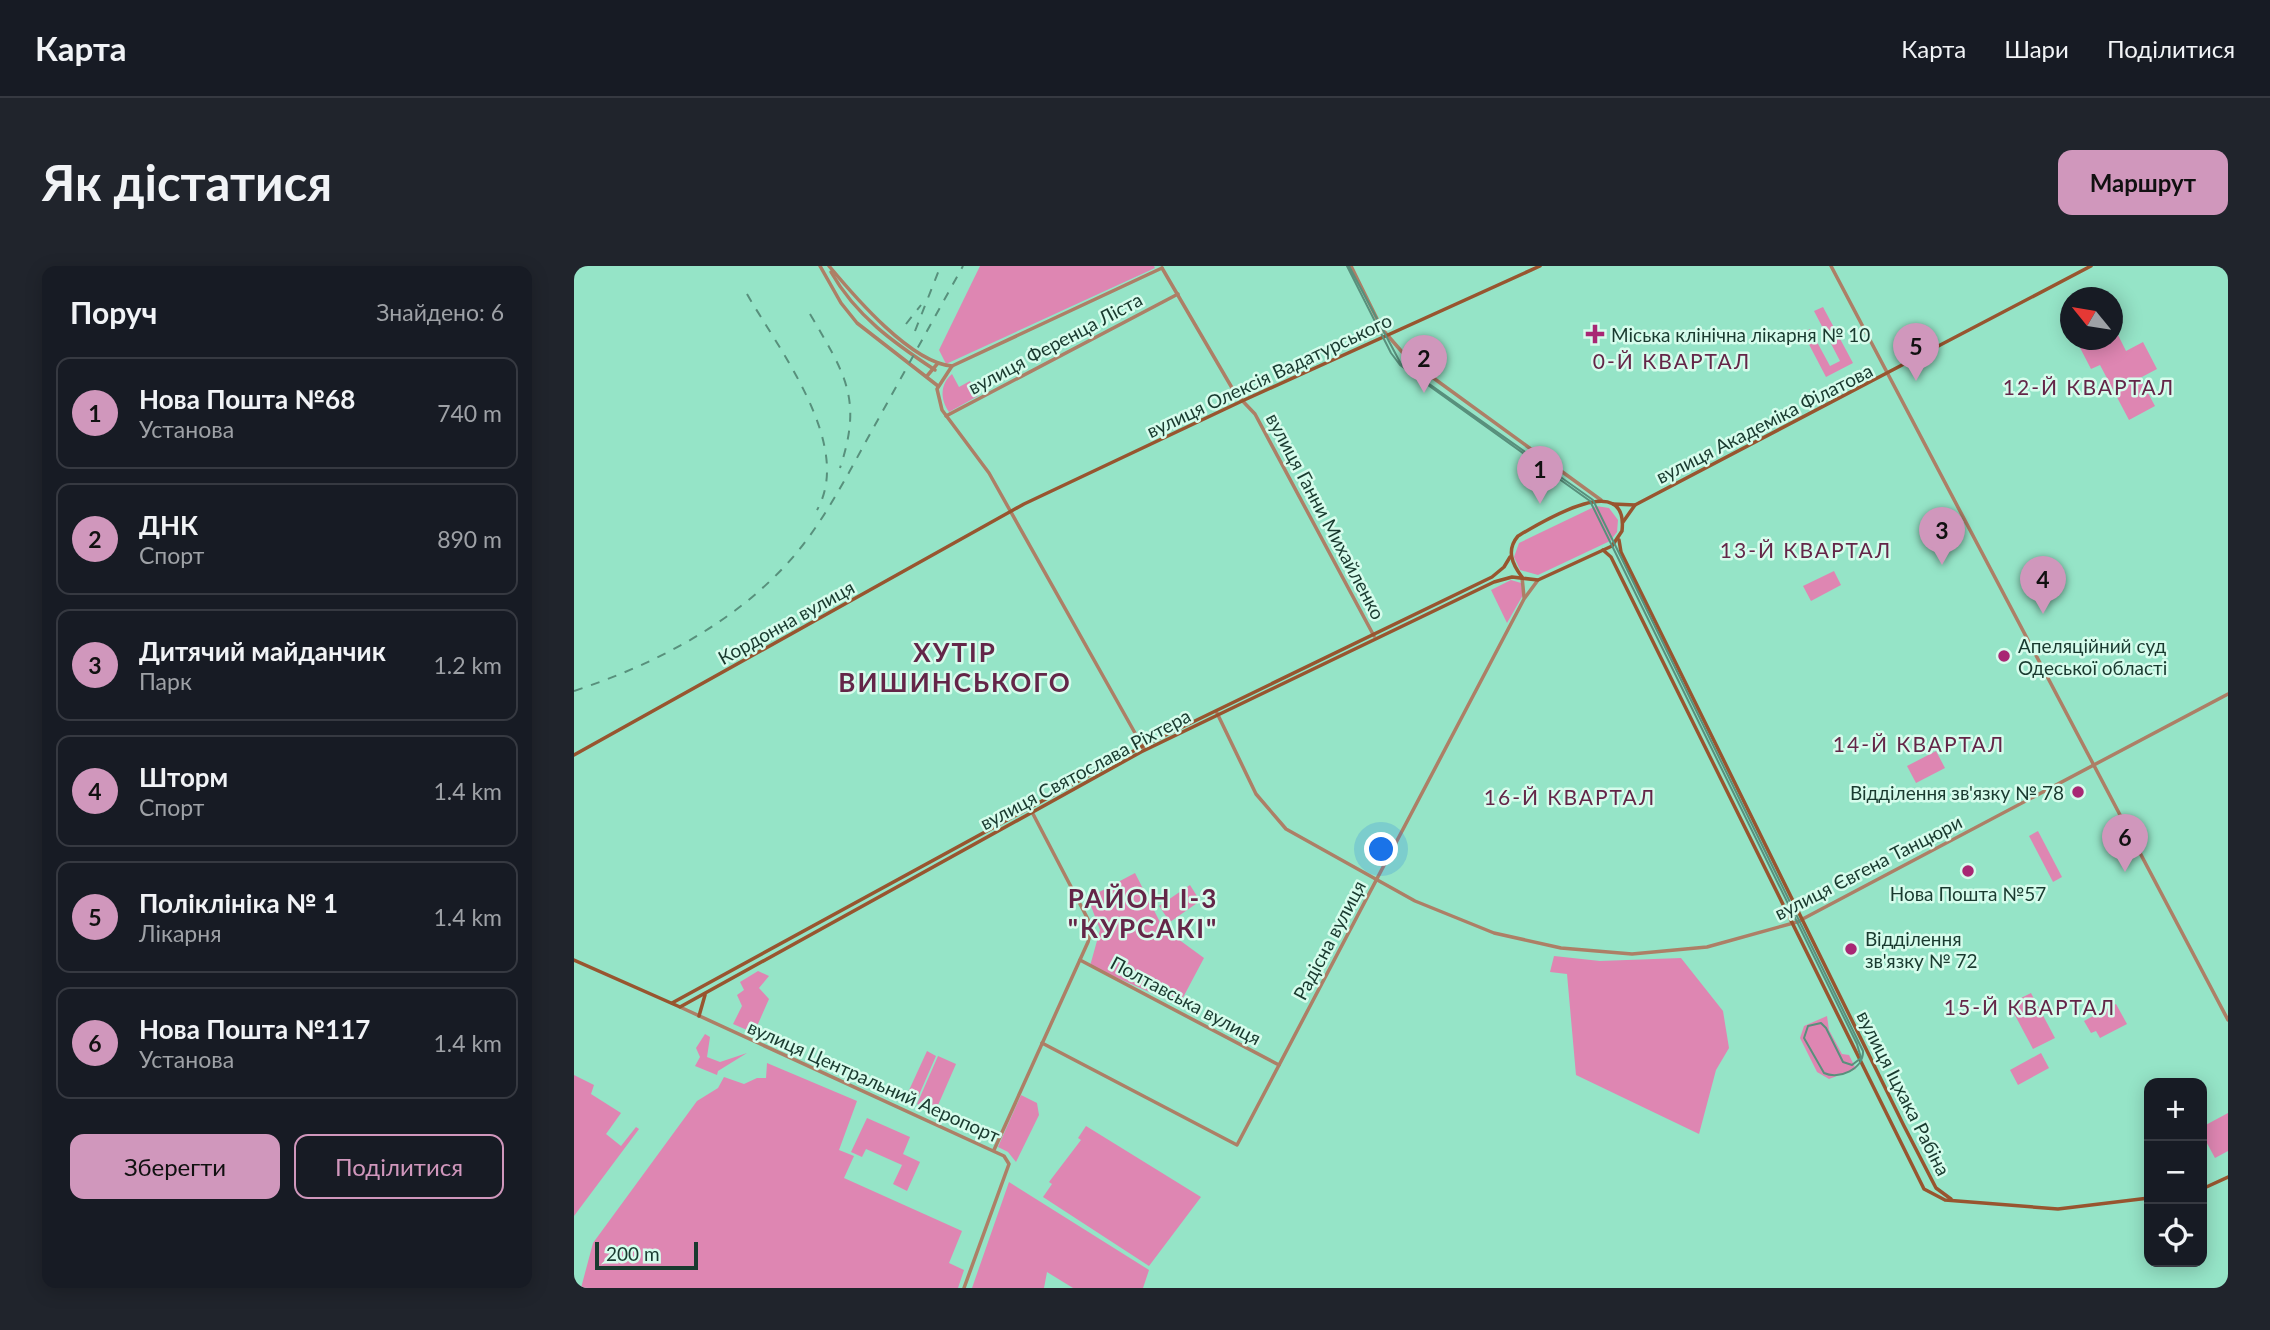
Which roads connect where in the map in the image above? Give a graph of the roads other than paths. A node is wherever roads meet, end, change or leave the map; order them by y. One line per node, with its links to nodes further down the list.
1 (820, 266): 14 (street)
2 (829, 266): 10 (street); 12 (street)
3 (1351, 266): 9 (street)
4 (1540, 266): 9 (main road, вулиця Олексія Вадатурського)
5 (1831, 266): 13 (street)
6 (2091, 266): 13 (main road, вулиця Академіка Філатова)
7 (1162, 267): 8 (street, вулиця Ганни Михайленко); 11 (street)
8 (1178, 294): 16 (street, вулиця Ганни Михайленко); 17 (street, вулиця Ференца Ліста)
9 (1387, 336): 16 (main road, вулиця Олексія Вадатурського); 18 (street)
10 (939, 363): 11 (street); 12 (street)
11 (952, 366): 15 (street)
12 (935, 370): 14 (street)
13 (1889, 373): 20 (main road, вулиця Академіка Філатова); 35 (street)
14 (928, 376): 15 (street)
15 (938, 386): 17 (street)
16 (1242, 401): 21 (main road, вулиця Олексія Вадатурського); 29 (street, вулиця Ганни Михайленко)
17 (946, 416): 21 (street)
18 (1601, 500): 19 (main road); 25 (main road, вулиця Святослава Ріхтера)
19 (1608, 502): 20 (main road); 22 (main road)
20 (1635, 505): 22 (main road)
21 (1011, 511): 33 (street); 34 (main road, Кордонна вулиця)
22 (1623, 524): 23 (main road)
23 (1619, 538): 24 (main road); 38 (main road, вулиця Іцхака Рабіна)
24 (1603, 550): 27 (main road); 39 (main road, вулиця Іцхака Рабіна)
25 (1511, 555): 26 (main road); 29 (main road, вулиця Святослава Ріхтера)
26 (1522, 577): 27 (main road); 28 (street); 30 (main road, вулиця Святослава Ріхтера)
27 (1538, 580): 28 (street, Радісна вулиця)
28 (1524, 599): 37 (street, Радісна вулиця)
29 (1373, 634): 30 (street, вулиця Ганни Михайленко); 32 (main road, вулиця Святослава Ріхтера)
30 (1376, 639): 32 (main road, вулиця Святослава Ріхтера)
31 (2228, 694): 35 (street, вулиця Євгена Танцюри)
32 (1217, 713): 33 (main road, вулиця Святослава Ріхтера); 37 (street, вулиця Євгена Танцюри)
33 (1144, 749): 36 (main road, вулиця Святослава Ріхтера); 43 (main road, вулиця Святослава Ріхтера)
34 (574, 755)
35 (2094, 765): 38 (street, вулиця Євгена Танцюри); 46 (street)
36 (1032, 812): 41 (street); 42 (main road, вулиця Святослава Ріхтера)
37 (1378, 878): 39 (street, вулиця Євгена Танцюри); 48 (street, Радісна вулиця)
38 (1802, 919): 39 (street, вулиця Євгена Танцюри); 51 (main road, вулиця Іцхака Рабіна)
39 (1791, 924): 53 (main road, вулиця Іцхака Рабіна)
40 (574, 960): 43 (main road)
41 (1080, 960): 47 (street); 48 (street, Полтавська вулиця)
42 (706, 993): 44 (main road, вулиця Святослава Ріхтера); 45 (main road)
43 (671, 1003): 44 (main road)
44 (680, 1007): 45 (street, вулиця Центральний Аеропорт)
45 (699, 1016): 49 (street, вулиця Центральний Аеропорт)
46 (2228, 1020)
47 (1042, 1043): 48 (street, Радісна вулиця); 49 (street)
48 (1279, 1065)
49 (993, 1150): 56 (street, вулиця Центральний Аеропорт)
50 (2228, 1177): 52 (main road)
51 (1935, 1185): 53 (main road); 55 (main road, вулиця Іцхака Рабіна)
52 (2207, 1187)
53 (1924, 1189): 55 (main road, вулиця Іцхака Рабіна)
54 (2144, 1199): 55 (main road)
55 (1956, 1201)
56 (964, 1288)

